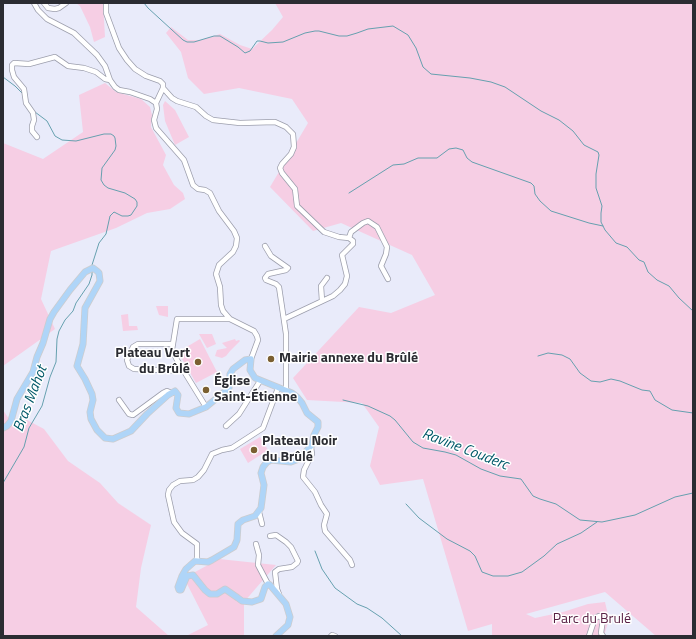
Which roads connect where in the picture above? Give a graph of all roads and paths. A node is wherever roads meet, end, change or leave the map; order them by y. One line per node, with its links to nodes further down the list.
1 (34, 3): 5 (street)
2 (44, 3): 3 (street)
3 (66, 3)
4 (106, 3): 6 (street)
5 (110, 80): 7 (street); 8 (street)
6 (163, 88): 7 (street); 9 (street)
7 (156, 103): 14 (street)
8 (37, 137)
9 (349, 238): 12 (street); 13 (street)
10 (265, 246): 15 (street)
11 (327, 278): 13 (street)
12 (388, 279)
13 (322, 300): 15 (street)
14 (230, 319): 16 (street); 17 (street)
15 (284, 319): 21 (street)
16 (172, 344): 18 (street); 18 (street)
17 (251, 359): 19 (main road); 24 (main road)
18 (184, 371): 24 (street)
19 (260, 381): 20 (main road); 25 (street)
20 (278, 388): 21 (main road); 32 (street)
21 (286, 391): 27 (main road)
22 (172, 393): 23 (street); 24 (main road); 26 (main road)
23 (119, 400)
24 (206, 407)
25 (226, 426)
26 (3, 428)
27 (311, 447): 28 (main road); 33 (street)
28 (259, 512): 29 (street); 32 (main road)
29 (262, 524)
30 (270, 536): 35 (street)
31 (256, 544): 34 (street)
32 (197, 560): 34 (main road)
33 (352, 565)
34 (268, 584): 35 (main road)
35 (281, 598): 36 (main road)
36 (276, 636)
37 (331, 636): 38 (street)
38 (335, 636)
39 (589, 636): 40 (street)
40 (603, 636)

